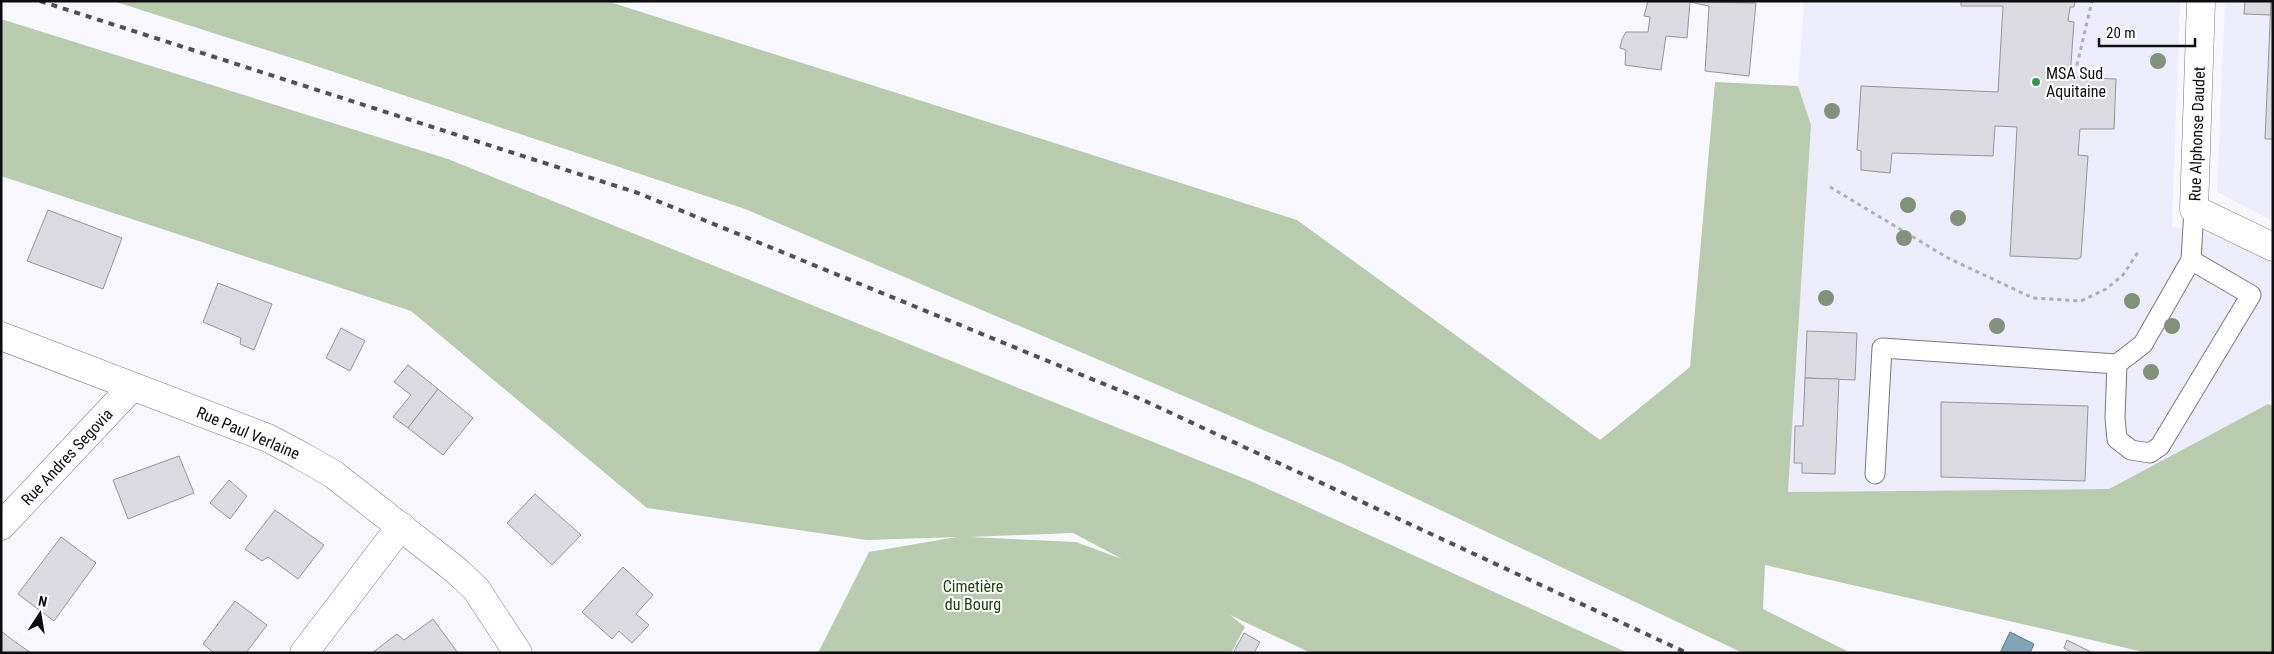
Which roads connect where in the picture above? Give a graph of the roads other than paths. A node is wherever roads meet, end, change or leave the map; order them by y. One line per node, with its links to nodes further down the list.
1 (2201, 1): 2 (street, Rue Alphonse Daudet)
2 (2194, 209): 3 (street, Rue Alphonse Daudet); 4 (lane)
3 (2273, 247)
4 (2191, 260): 6 (lane); 6 (lane)
5 (1, 336): 7 (street, Rue Paul Verlaine)
6 (2117, 364): 8 (lane)
7 (132, 387): 9 (street, Rue Andres Segovia); 10 (street, Rue Paul Verlaine)
8 (1875, 474)
9 (1, 526)
10 (401, 526): 11 (street); 12 (street, Rue Paul Verlaine)
11 (304, 653)
12 (518, 653)

